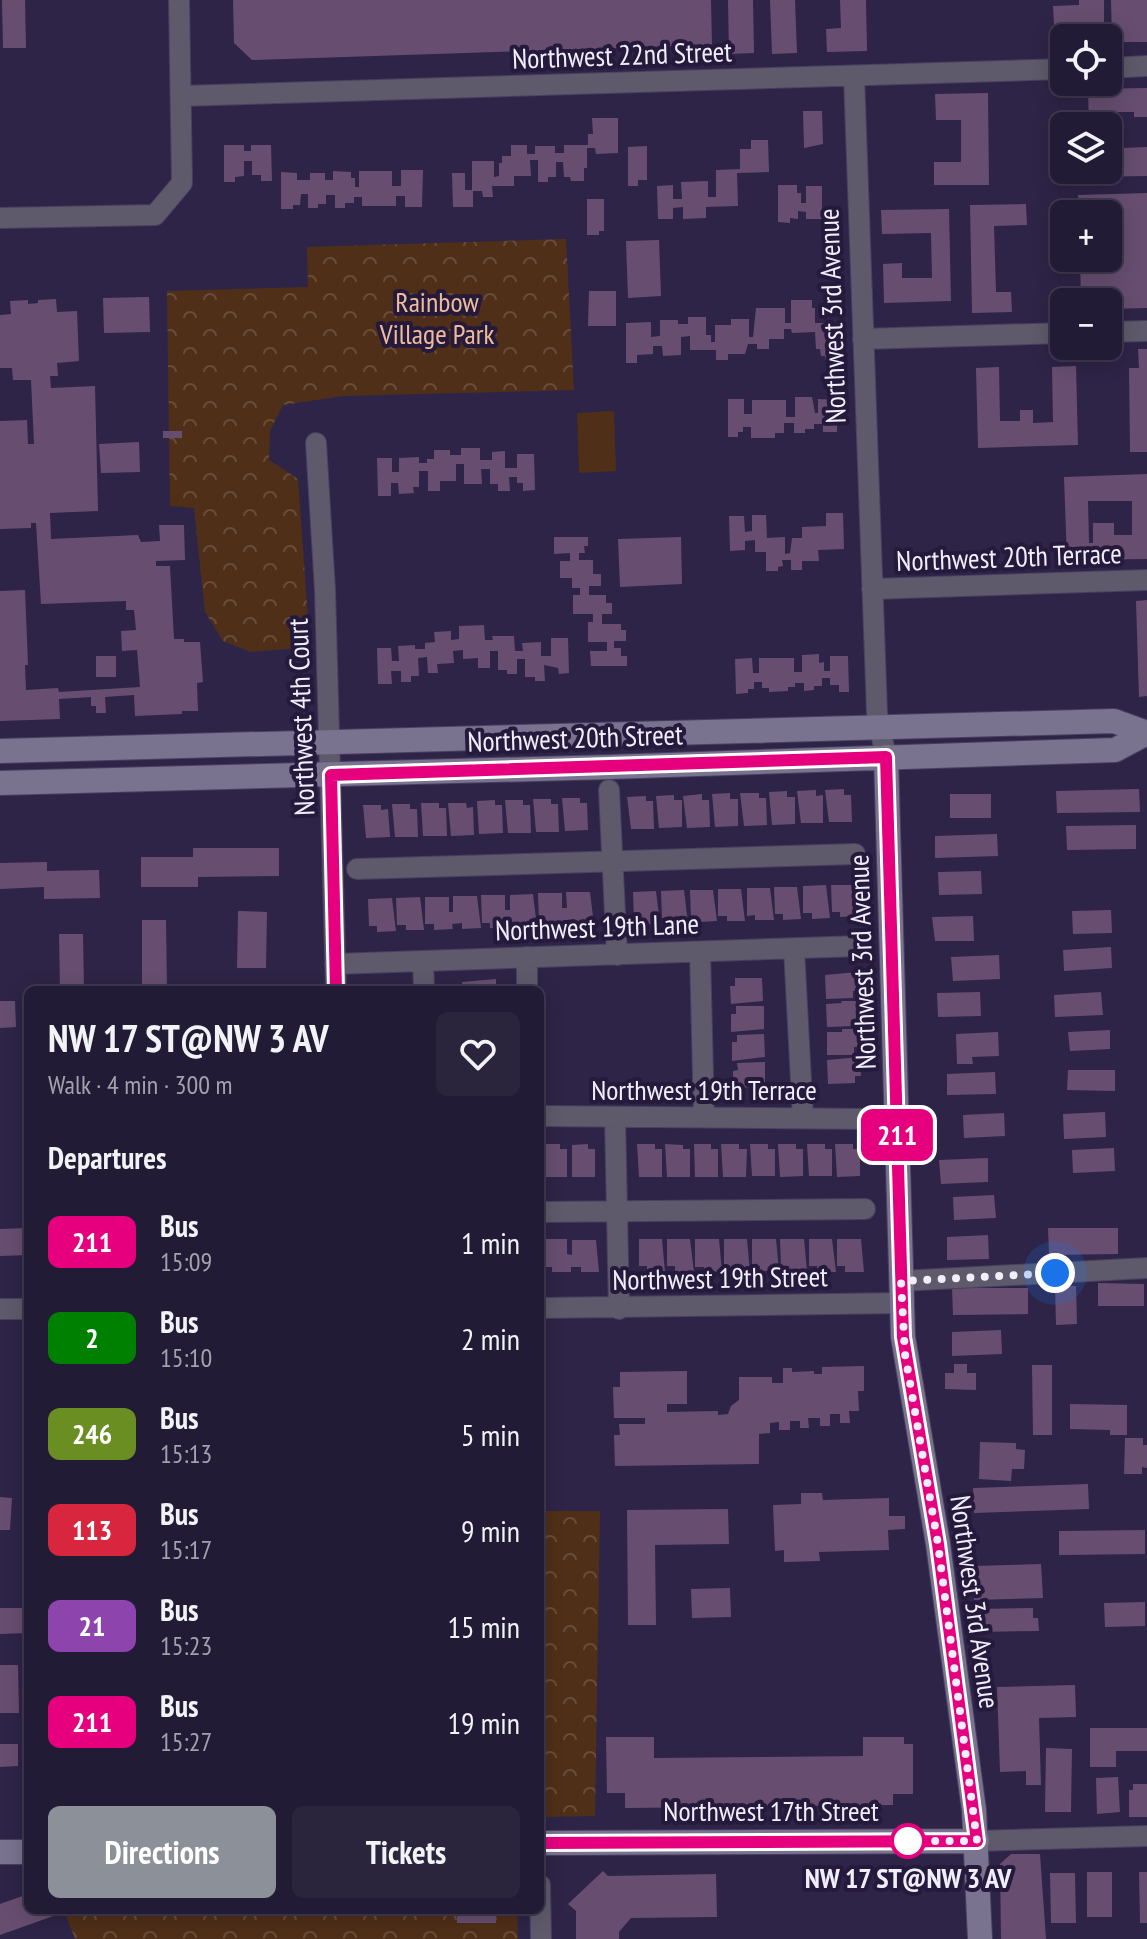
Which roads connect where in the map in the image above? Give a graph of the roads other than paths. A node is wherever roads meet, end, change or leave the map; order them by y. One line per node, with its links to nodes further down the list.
1 (179, 0): 6 (street)
2 (1147, 66): 3 (street)
3 (1122, 67)
4 (1050, 69): 5 (street, Northwest 22nd Street)
5 (854, 76): 6 (street, Northwest 22nd Street); 11 (street, Northwest 3rd Avenue)
6 (181, 96): 7 (street)
7 (0, 218)
8 (1147, 331): 9 (street)
9 (1122, 332)
10 (1050, 333): 11 (street)
11 (863, 339): 14 (street, Northwest 3rd Avenue)
12 (316, 443): 17 (street, Northwest 4th Court)
13 (1147, 580): 14 (street, Northwest 20th Terrace)
14 (872, 589): 15 (street, Northwest 3rd Avenue)
15 (880, 726): 16 (main road, Northwest 20th Street); 17 (main road, Northwest 20th Street); 19 (street, Northwest 3rd Avenue)
16 (1147, 734): 19 (main road, Northwest 20th Street)
17 (330, 744): 18 (main road, Northwest 20th Street); 20 (street, Northwest 4th Court)
18 (0, 751)
19 (886, 757): 20 (main road, Northwest 20th Street); 45 (main road, Northwest 3rd Avenue)
20 (331, 775): 21 (main road, Northwest 20th Street); 32 (street, Northwest 4th Court)
21 (0, 783)
22 (609, 790): 24 (street)
23 (855, 854): 24 (street)
24 (612, 861): 25 (street); 29 (street)
25 (357, 869)
26 (860, 946): 27 (street, Northwest 19th Lane)
27 (794, 949): 28 (street, Northwest 19th Lane); 39 (street)
28 (700, 952): 29 (street, Northwest 19th Lane); 38 (street)
29 (617, 955): 30 (street, Northwest 19th Lane)
30 (527, 957): 31 (street, Northwest 19th Lane); 35 (street)
31 (423, 961): 32 (street, Northwest 19th Lane); 34 (street)
32 (335, 964): 33 (street, Northwest 4th Court)
33 (336, 986)
34 (424, 986)
35 (527, 986)
36 (544, 1116): 37 (street, Northwest 19th Terrace)
37 (615, 1117): 38 (street, Northwest 19th Terrace); 43 (street)
38 (704, 1117): 39 (street, Northwest 19th Terrace)
39 (803, 1118): 40 (street, Northwest 19th Terrace)
40 (868, 1119)
41 (865, 1209): 43 (street)
42 (544, 1212): 43 (street)
43 (617, 1213): 49 (street)
44 (1147, 1268): 45 (street, Northwest 19th Street)
45 (902, 1292): 49 (street, Northwest 19th Street); 51 (main road, Northwest 3rd Avenue)
46 (544, 1308): 49 (street, Northwest 19th Street)
47 (0, 1309): 48 (street)
48 (24, 1309)
49 (619, 1309)
50 (1147, 1836): 51 (street, Northwest 17th Street)
51 (977, 1841): 52 (main road, Northwest 17th Street); 57 (main road, Northwest 3rd Avenue)
52 (544, 1843)
53 (0, 1852): 54 (main road)
54 (24, 1852)
55 (541, 1914): 56 (street)
56 (541, 1939)
57 (980, 1939)

